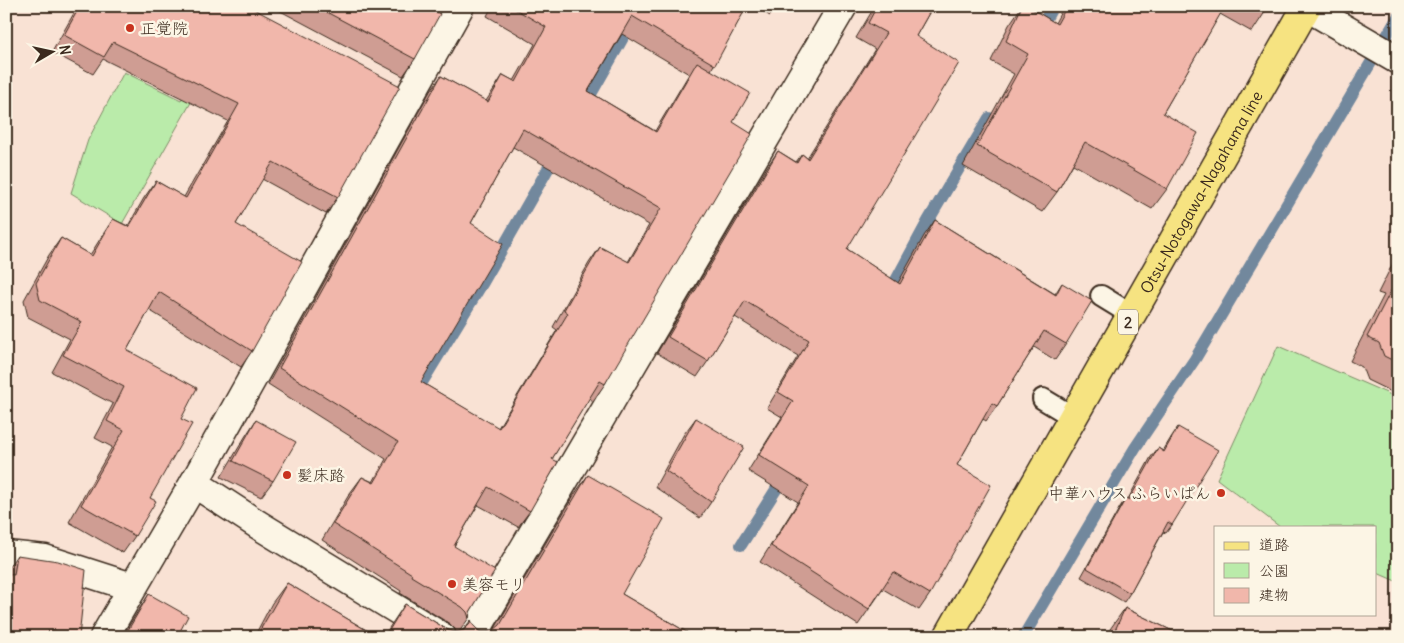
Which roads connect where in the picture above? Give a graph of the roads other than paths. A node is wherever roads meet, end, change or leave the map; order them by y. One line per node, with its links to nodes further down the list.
1 (460, 6): 6 (street)
2 (843, 6): 16 (street)
3 (1307, 7): 4 (street); 8 (main road, Otsu-Notogawa-Nagahama line / 2)
4 (1396, 59)
5 (384, 83): 6 (street)
6 (410, 96): 11 (street)
7 (1101, 296): 8 (lane)
8 (1132, 315): 10 (main road, Otsu-Notogawa-Nagahama line / 2)
9 (1043, 399): 10 (lane)
10 (1073, 417): 17 (main road, Otsu-Notogawa-Nagahama line / 2)
11 (194, 482): 13 (street); 15 (street)
12 (6, 555): 13 (street)
13 (132, 587): 14 (street)
14 (104, 637)
15 (442, 637)
16 (472, 637)
17 (948, 637)

